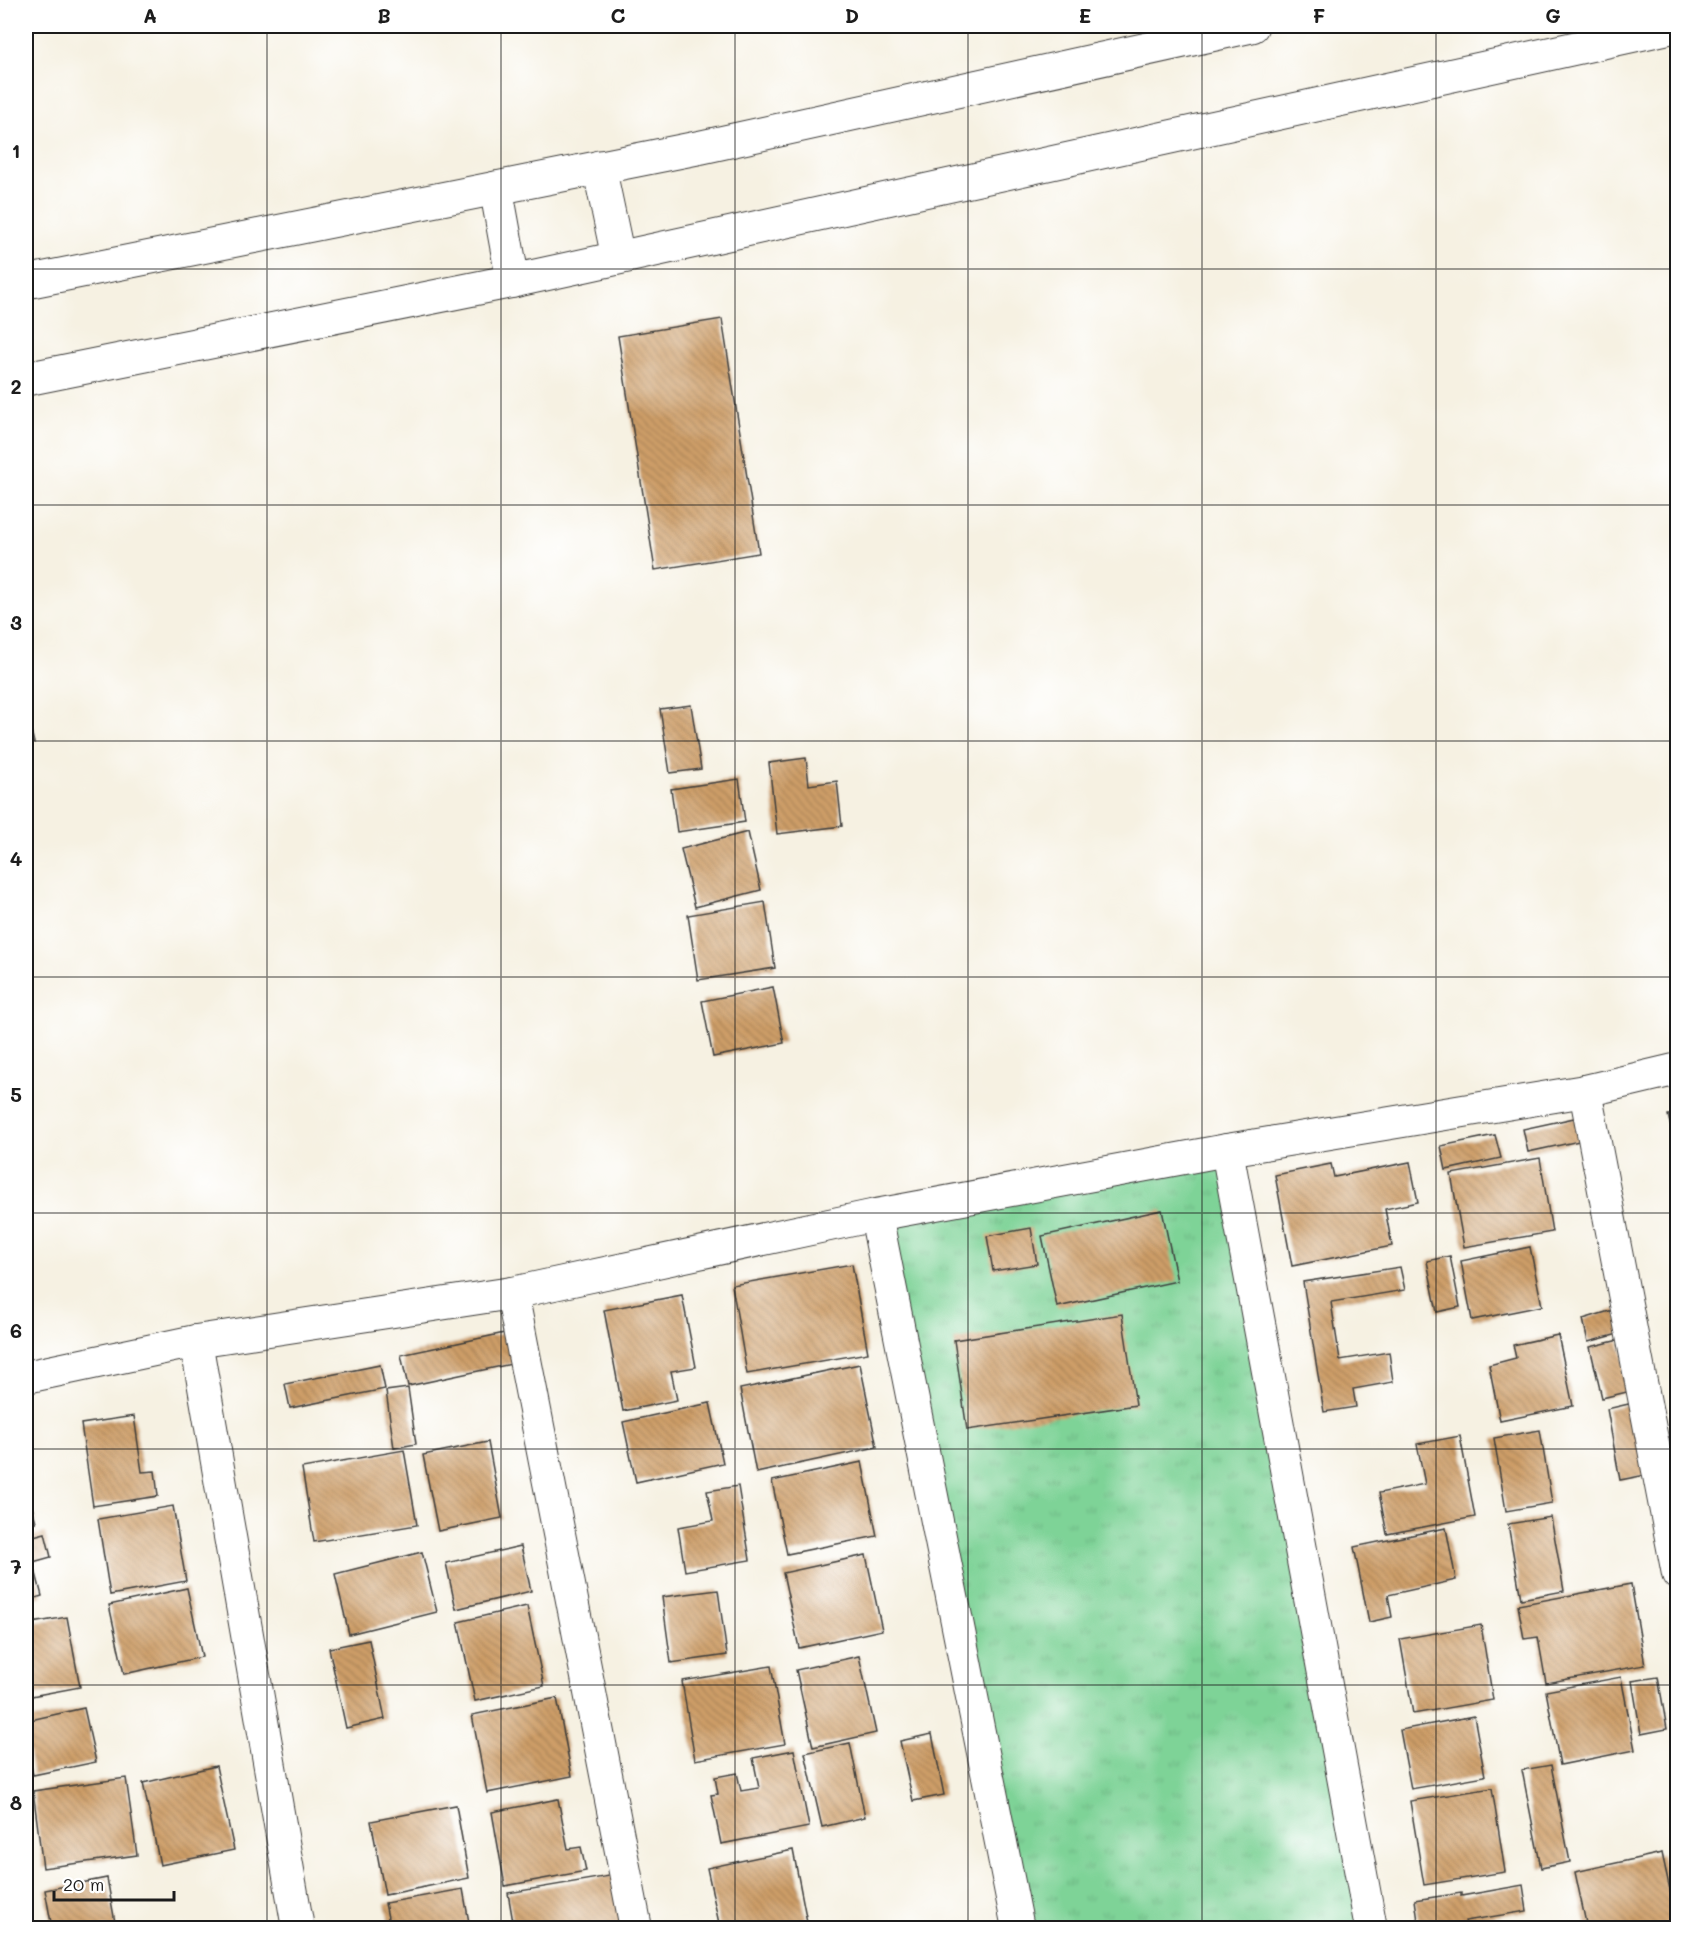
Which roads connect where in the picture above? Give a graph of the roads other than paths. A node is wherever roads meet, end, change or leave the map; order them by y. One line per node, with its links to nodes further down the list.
1 (1252, 26): 3 (main road)
2 (1676, 26): 5 (main road)
3 (599, 167): 4 (main road); 5 (main road)
4 (496, 188): 6 (main road); 7 (main road)
5 (618, 257): 6 (main road)
6 (513, 281): 8 (main road)
7 (26, 282)
8 (26, 379)
9 (1677, 1069): 10 (street)
10 (1585, 1091): 11 (street); 16 (street)
11 (1227, 1150): 12 (street); 20 (street)
12 (876, 1215): 13 (street); 19 (street)
13 (512, 1293): 14 (street); 18 (street)
14 (196, 1341): 15 (street); 17 (street)
15 (26, 1377)
16 (1677, 1574)
17 (298, 1929)
18 (636, 1929)
19 (1018, 1929)
20 (1371, 1929)

